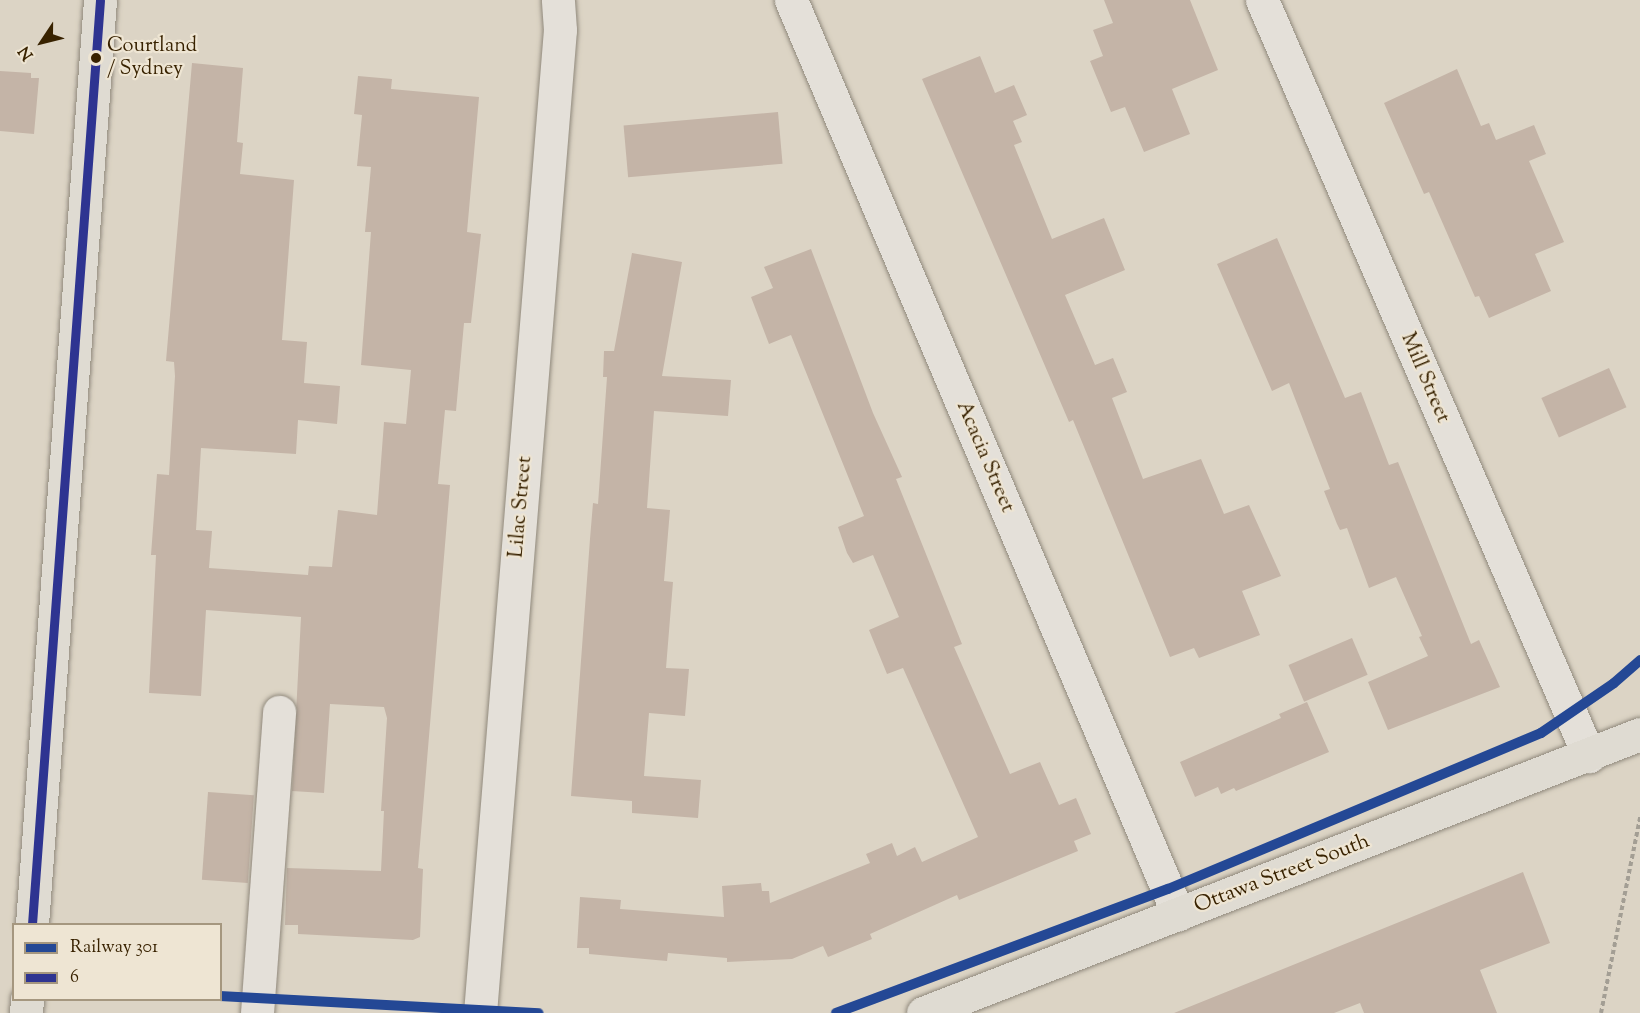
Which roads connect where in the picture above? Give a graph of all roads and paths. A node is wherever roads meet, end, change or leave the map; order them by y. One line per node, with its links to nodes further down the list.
1 (100, 0): 10 (main road)
2 (558, 0): 12 (street, Lilac Street)
3 (791, 0): 9 (street, Acacia Street)
4 (1262, 0): 7 (street, Mill Street)
5 (279, 712): 11 (street)
6 (1640, 734): 7 (main road, Ottawa Street South)
7 (1588, 756): 9 (main road, Ottawa Street South)
8 (1640, 817): 14 (path)
9 (1178, 914): 13 (main road, Ottawa Street South)
10 (32, 923)
11 (256, 1013)
12 (480, 1013)
13 (923, 1013)
14 (1601, 1013)

